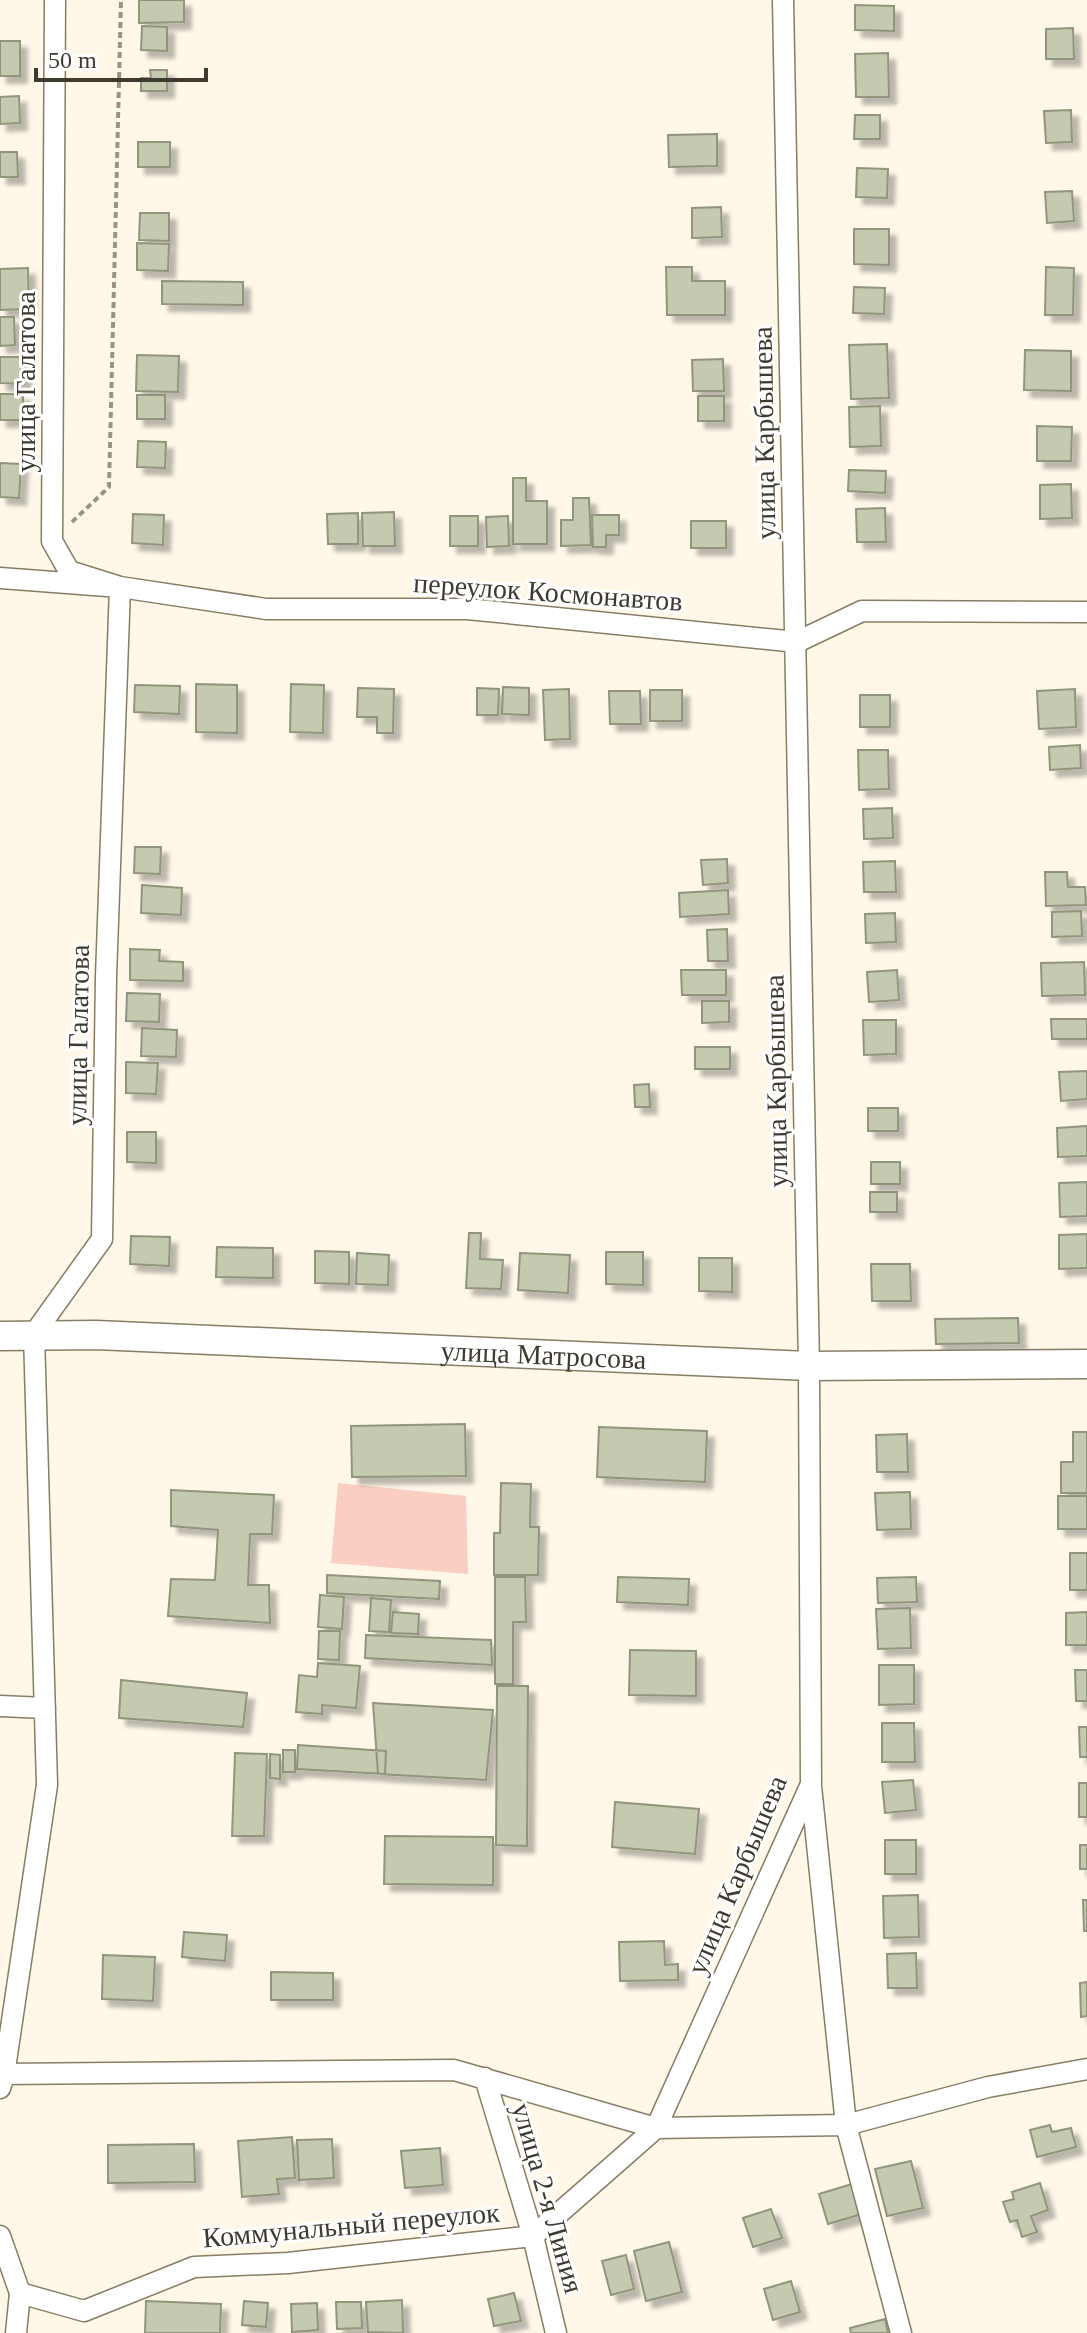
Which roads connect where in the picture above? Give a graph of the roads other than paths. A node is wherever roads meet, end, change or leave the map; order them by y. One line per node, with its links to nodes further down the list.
1 (55, 0): 4 (street, улица Галатова)
2 (783, 0): 6 (street, улица Карбышева)
3 (0, 578): 4 (street, переулок Космонавтов)
4 (120, 587): 6 (street, переулок Космонавтов); 7 (street, улица Галатова)
5 (1087, 612): 6 (street)
6 (797, 642): 10 (street, улица Карбышева)
7 (34, 1334): 8 (street, улица Матросова); 10 (street, улица Матросова); 12 (street)
8 (0, 1336)
9 (1087, 1364): 10 (street, улица Матросова)
10 (809, 1366): 13 (street, улица Карбышева)
11 (0, 1706): 12 (street)
12 (45, 1708): 16 (street)
13 (811, 1784): 17 (street); 18 (street, улица Карбышева)
14 (1087, 2069): 17 (street)
15 (485, 2078): 16 (street); 18 (street); 20 (street, улица 2-я Линия)
16 (1, 2079)
17 (846, 2125): 18 (street); 24 (street)
18 (656, 2128): 20 (street, Коммунальный переулок)
19 (0, 2236): 21 (street)
20 (533, 2236): 21 (street, Коммунальный переулок); 23 (street, улица 2-я Линия)
21 (20, 2293): 22 (street)
22 (16, 2333)
23 (556, 2333)
24 (901, 2333)

